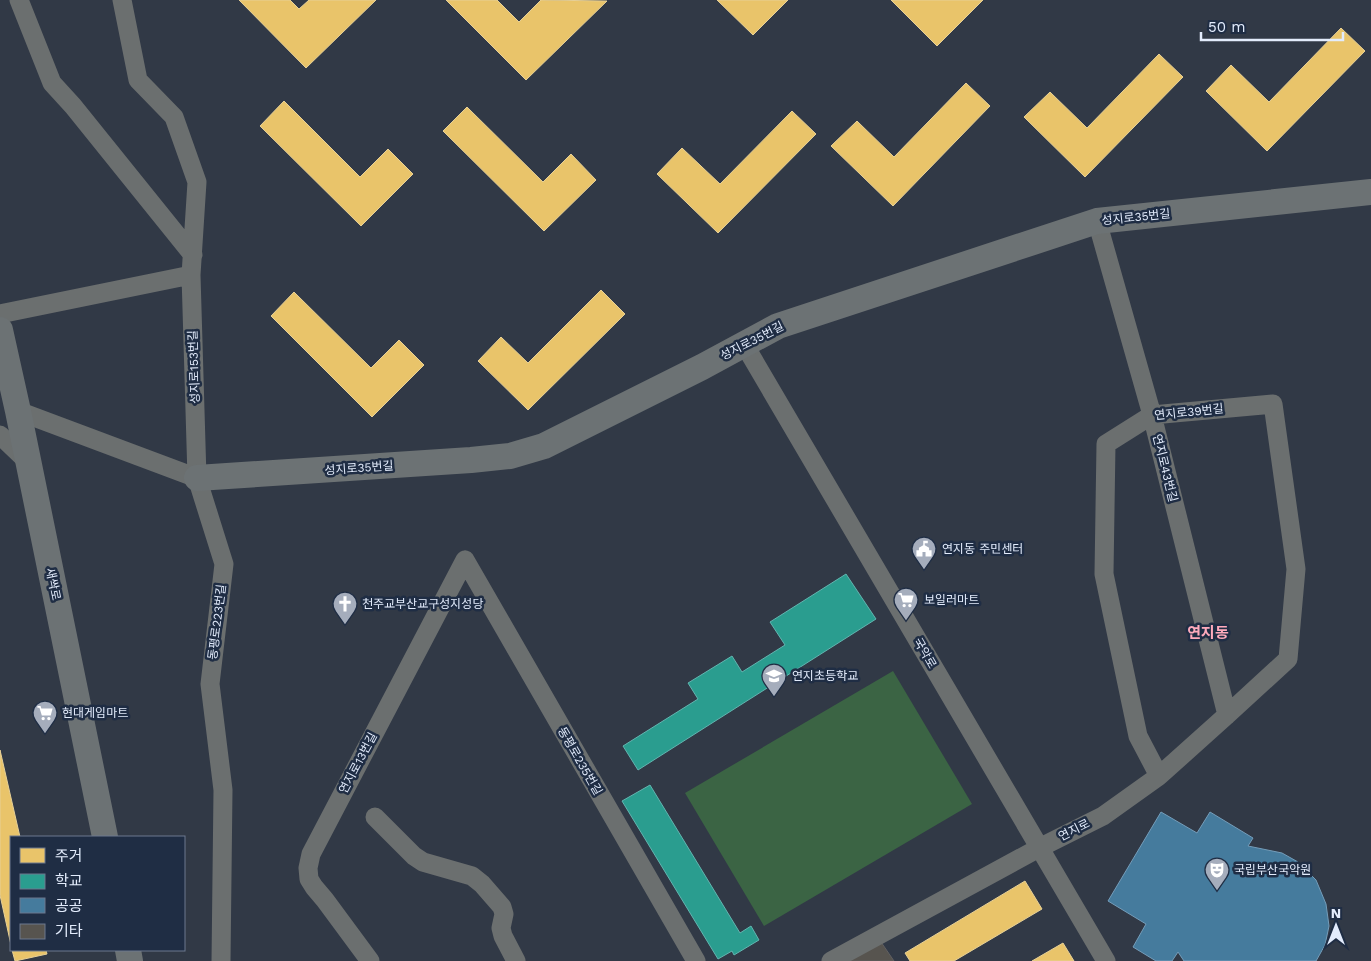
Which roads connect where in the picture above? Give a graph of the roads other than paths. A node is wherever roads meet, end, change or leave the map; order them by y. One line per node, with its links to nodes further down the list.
1 (19, 0): 5 (street)
2 (122, 0): 5 (street, 성지로153번길)
3 (1371, 192): 4 (street, 성지로35번길)
4 (1097, 221): 9 (street, 성지로35번길); 11 (street, 연지로43번길)
5 (193, 256): 6 (street, 성지로153번길)
6 (191, 275): 7 (street); 14 (street, 성지로153번길)
7 (0, 314)
8 (0, 330): 10 (street, 새싹로)
9 (744, 344): 14 (street, 성지로35번길); 21 (street, 국악로)
10 (18, 411): 13 (street, 새싹로); 14 (street)
11 (1152, 415): 16 (street, 연지로39번길); 17 (street, 연지로43번길); 18 (street, 연지로39번길)
12 (0, 435): 13 (street)
13 (28, 462): 20 (street, 새싹로)
14 (197, 478): 22 (street, 동평로223번길)
15 (465, 560): 23 (street, 연지로13번길); 25 (street, 동평로235번길)
16 (1288, 659): 17 (street, 연지로)
17 (1228, 715): 18 (street, 연지로)
18 (1159, 776): 21 (street, 연지로)
19 (375, 817): 24 (street)
20 (105, 836)
21 (1039, 848): 26 (street, 연지로); 27 (street, 국악로)
22 (221, 961)
23 (370, 961)
24 (516, 961)
25 (696, 961)
26 (831, 961)
27 (1106, 961)

